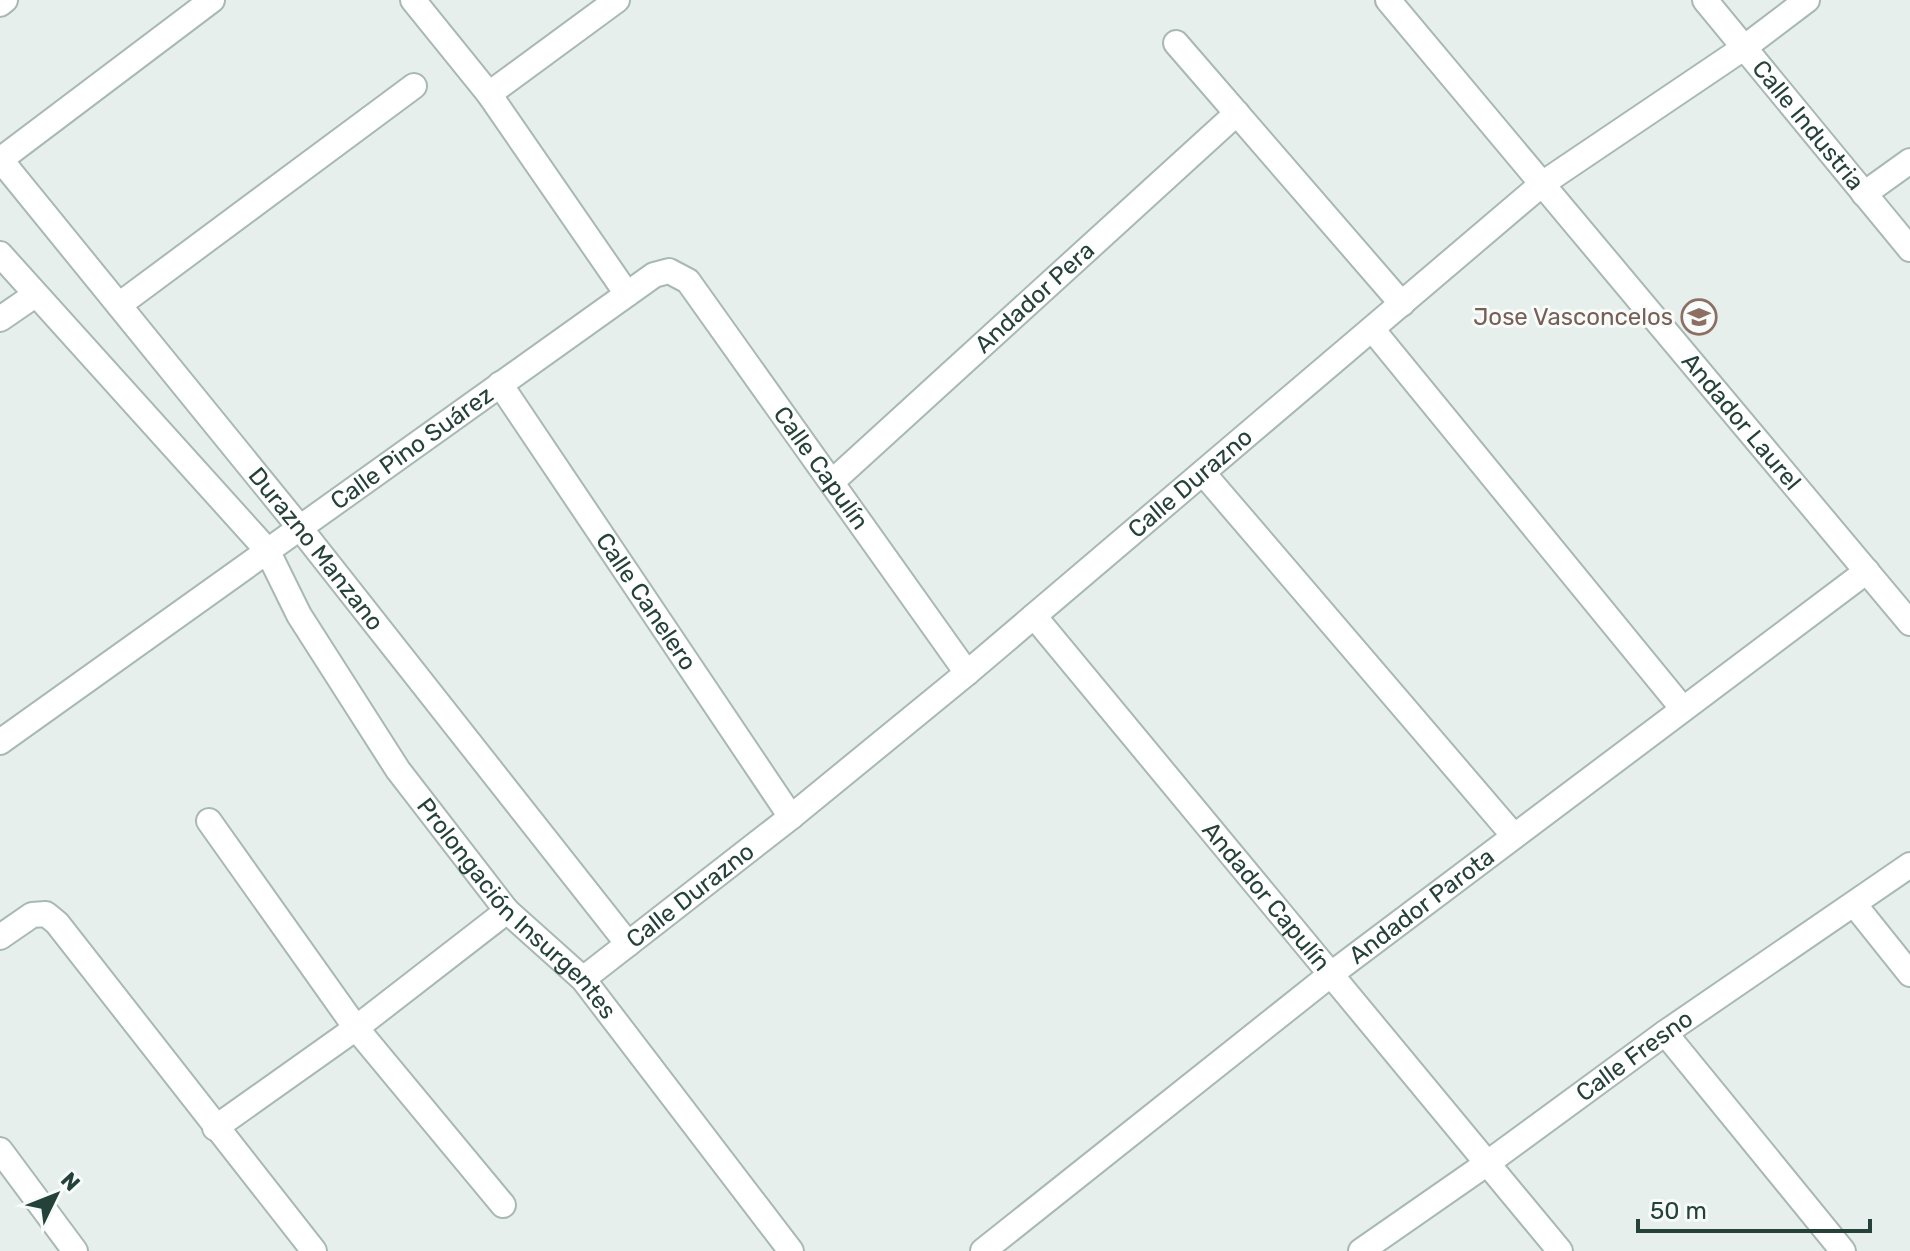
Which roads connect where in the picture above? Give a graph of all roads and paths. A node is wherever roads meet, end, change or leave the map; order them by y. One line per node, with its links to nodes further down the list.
1 (5, 0): 8 (street)
2 (212, 0): 14 (street)
3 (413, 0): 12 (street)
4 (617, 0): 12 (street)
5 (1388, 0): 16 (street, Andador Laurel)
6 (1705, 0): 10 (street, Calle Industria)
7 (1807, 0): 10 (street, Calle Durazno)
8 (0, 4)
9 (1176, 43): 13 (street)
10 (1745, 47): 16 (street, Calle Durazno); 17 (street, Calle Industria)
11 (414, 86): 24 (street)
12 (489, 94): 21 (street)
13 (1237, 113): 23 (street); 29 (street, Andador Pera)
14 (0, 159): 24 (street, Durazno Manzano)
15 (1910, 161): 17 (street)
16 (1542, 184): 23 (street, Calle Durazno); 32 (street, Andador Laurel)
17 (1864, 194): 18 (street, Calle Industria)
18 (1910, 249)
19 (0, 254): 22 (street, Prolongación Insurgentes)
20 (669, 271): 21 (street, Calle Pino Suárez); 29 (street, Calle Capulín)
21 (627, 294): 27 (street, Calle Pino Suárez)
22 (35, 295): 25 (street); 31 (street, Prolongación Insurgentes)
23 (1402, 304): 26 (street, Calle Durazno)
24 (119, 305): 30 (street, Durazno Manzano)
25 (0, 319)
26 (1372, 329): 28 (street, Calle Durazno); 36 (street)
27 (500, 384): 30 (street, Calle Pino Suárez); 38 (street, Calle Canelero)
28 (1203, 473): 33 (street, Calle Durazno); 40 (street)
29 (832, 482): 35 (street, Calle Capulín)
30 (300, 528): 31 (street, Calle Pino Suárez); 45 (street, Durazno Manzano)
31 (267, 550): 37 (street, Calle Pino Suárez); 43 (street, Prolongación Insurgentes)
32 (1867, 571): 34 (street, Andador Laurel); 36 (street, Andador Parota)
33 (1034, 616): 35 (street, Calle Durazno); 47 (street, Andador Capulín)
34 (1910, 623)
35 (967, 673): 38 (street, Calle Durazno)
36 (1683, 709): 40 (street, Andador Parota)
37 (0, 742)
38 (791, 817): 45 (street, Calle Durazno)
39 (209, 821): 49 (street)
40 (1514, 836): 47 (street, Andador Parota)
41 (1910, 865): 42 (street, Calle Fresno)
42 (1854, 904): 46 (street); 50 (street, Calle Fresno)
43 (507, 911): 48 (street, Prolongación Insurgentes); 49 (street)
44 (0, 937): 51 (street)
45 (628, 944): 48 (street, Calle Durazno)
46 (1910, 974)
47 (1330, 975): 53 (street, Andador Capulín); 58 (street, Andador Parota)
48 (583, 979): 57 (street, Prolongación Insurgentes)
49 (356, 1028): 51 (street); 54 (street)
50 (1665, 1033): 53 (street, Calle Fresno); 61 (street)
51 (215, 1128): 56 (street)
52 (0, 1150): 55 (street)
53 (1489, 1162): 59 (street, Calle Fresno); 60 (street, Andador Capulín)
54 (503, 1205)
55 (75, 1251)
56 (314, 1251)
57 (791, 1251)
58 (983, 1251)
59 (1361, 1251)
60 (1560, 1251)
61 (1843, 1251)

